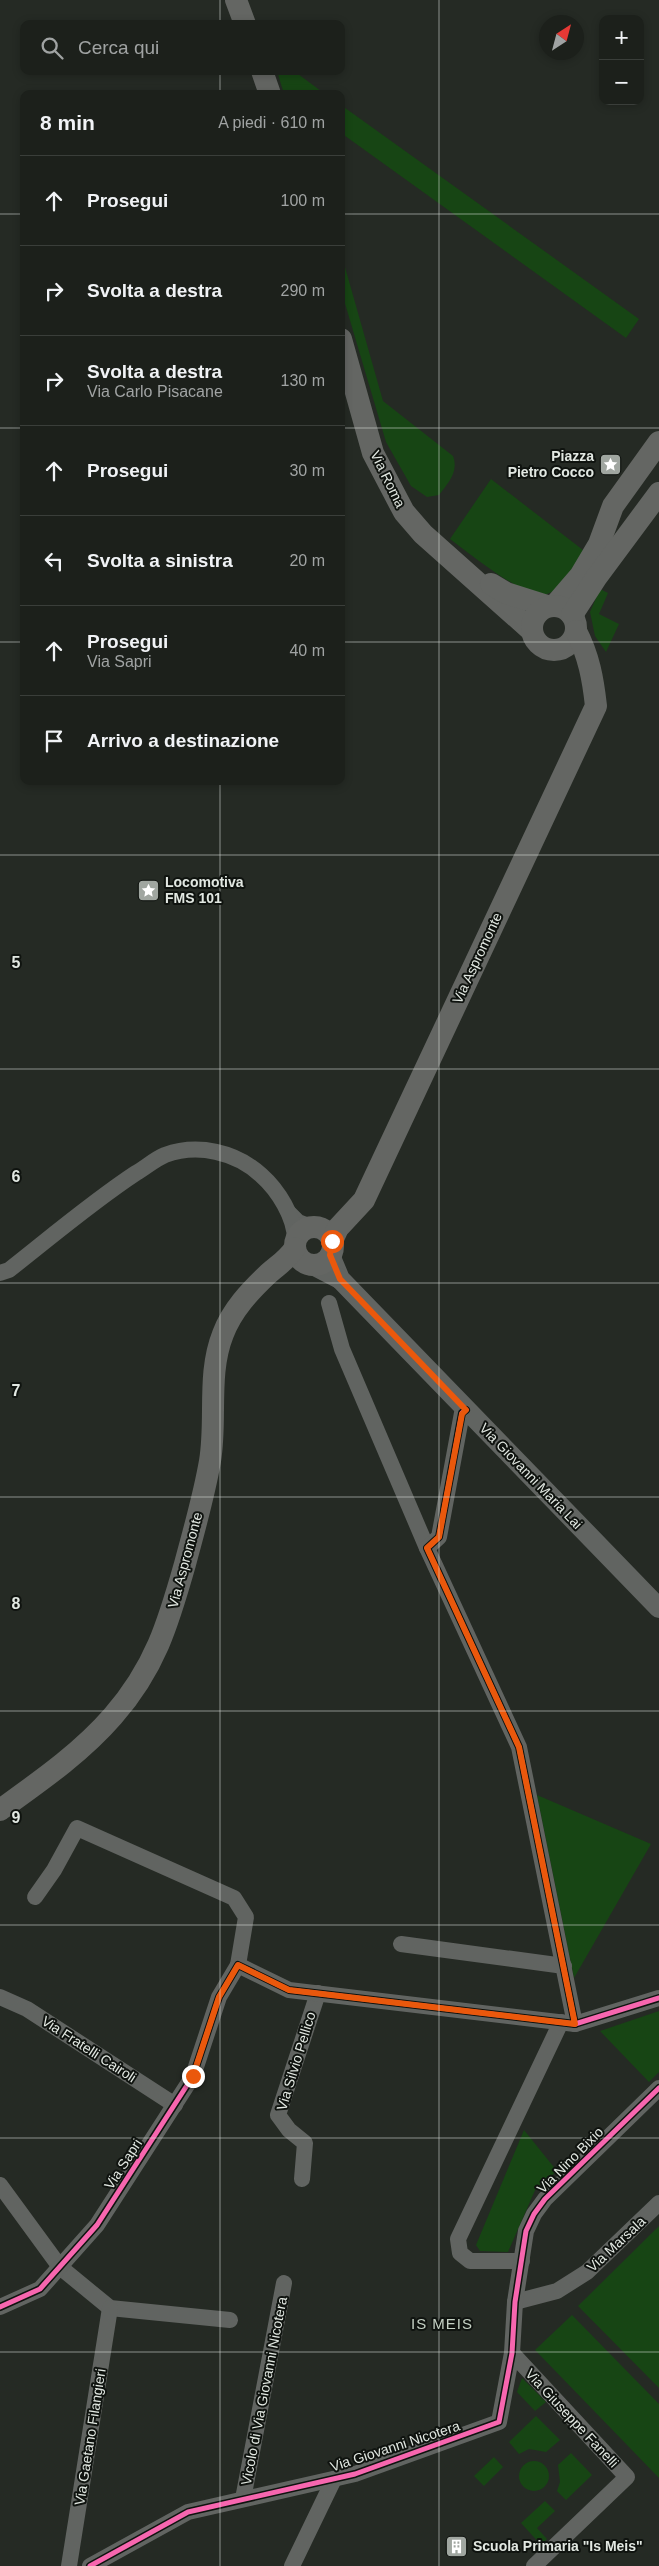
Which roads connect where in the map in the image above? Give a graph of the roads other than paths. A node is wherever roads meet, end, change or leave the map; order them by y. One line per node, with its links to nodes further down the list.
1 (236, 0): 2 (main road)
2 (244, 20)
3 (263, 75): 4 (main road)
4 (269, 90)
5 (345, 352): 10 (main road, Via Roma)
6 (659, 442): 8 (main road)
7 (659, 493): 9 (main road)
8 (606, 519): 9 (main road); 11 (main road)
9 (629, 533): 11 (main road)
10 (461, 569): 11 (main road, Via Roma); 12 (main road, Via Roma)
11 (563, 615): 12 (main road); 13 (main road); 14 (main road, Via Aspromonte)
12 (532, 630): 13 (main road, Via Roma)
13 (556, 651): 14 (main road)
14 (594, 688): 15 (main road, Via Aspromonte)
15 (317, 1244): 16 (street); 18 (street, Via Giovanni Maria Lai); 21 (main road, Via Aspromonte)
16 (0, 1273)
17 (329, 1303): 19 (street)
18 (466, 1410): 19 (street); 20 (street, Via Giovanni Maria Lai)
19 (427, 1548): 25 (street)
20 (659, 1608)
21 (0, 1810)
22 (35, 1896): 24 (street)
23 (402, 1944): 25 (street)
24 (238, 1965): 26 (street); 31 (street, Via Sapri)
25 (564, 1966): 29 (street)
26 (318, 1993): 29 (street); 32 (street, Via Silvio Pellico)
27 (0, 1997): 31 (street, Via Fratelli Cairoli)
28 (659, 1998): 29 (street)
29 (568, 2023): 35 (street)
30 (659, 2088): 35 (street, Via Nino Bixio)
31 (175, 2105): 36 (street, Via Sapri)
32 (302, 2178)
33 (0, 2185): 36 (street)
34 (659, 2203): 38 (street, Via Marsala)
35 (522, 2261): 38 (street, Via Giovanni Nicotera)
36 (60, 2267): 39 (street, Via Sapri); 40 (street)
37 (284, 2283): 44 (street, Vicolo di Via Giovanni Nicotera)
38 (515, 2302): 42 (street, Via Giovanni Nicotera)
39 (0, 2307)
40 (110, 2308): 41 (street); 45 (street, Via Gaetano Filangieri)
41 (230, 2320)
42 (512, 2353): 43 (street, Via Giovanni Nicotera); 48 (street, Via Giuseppe Fanelli)
43 (334, 2479): 44 (street, Via Giovanni Nicotera); 47 (street)
44 (243, 2500): 46 (street, Via Giovanni Nicotera)
45 (69, 2566)
46 (90, 2566)
47 (292, 2566)
48 (534, 2566)

